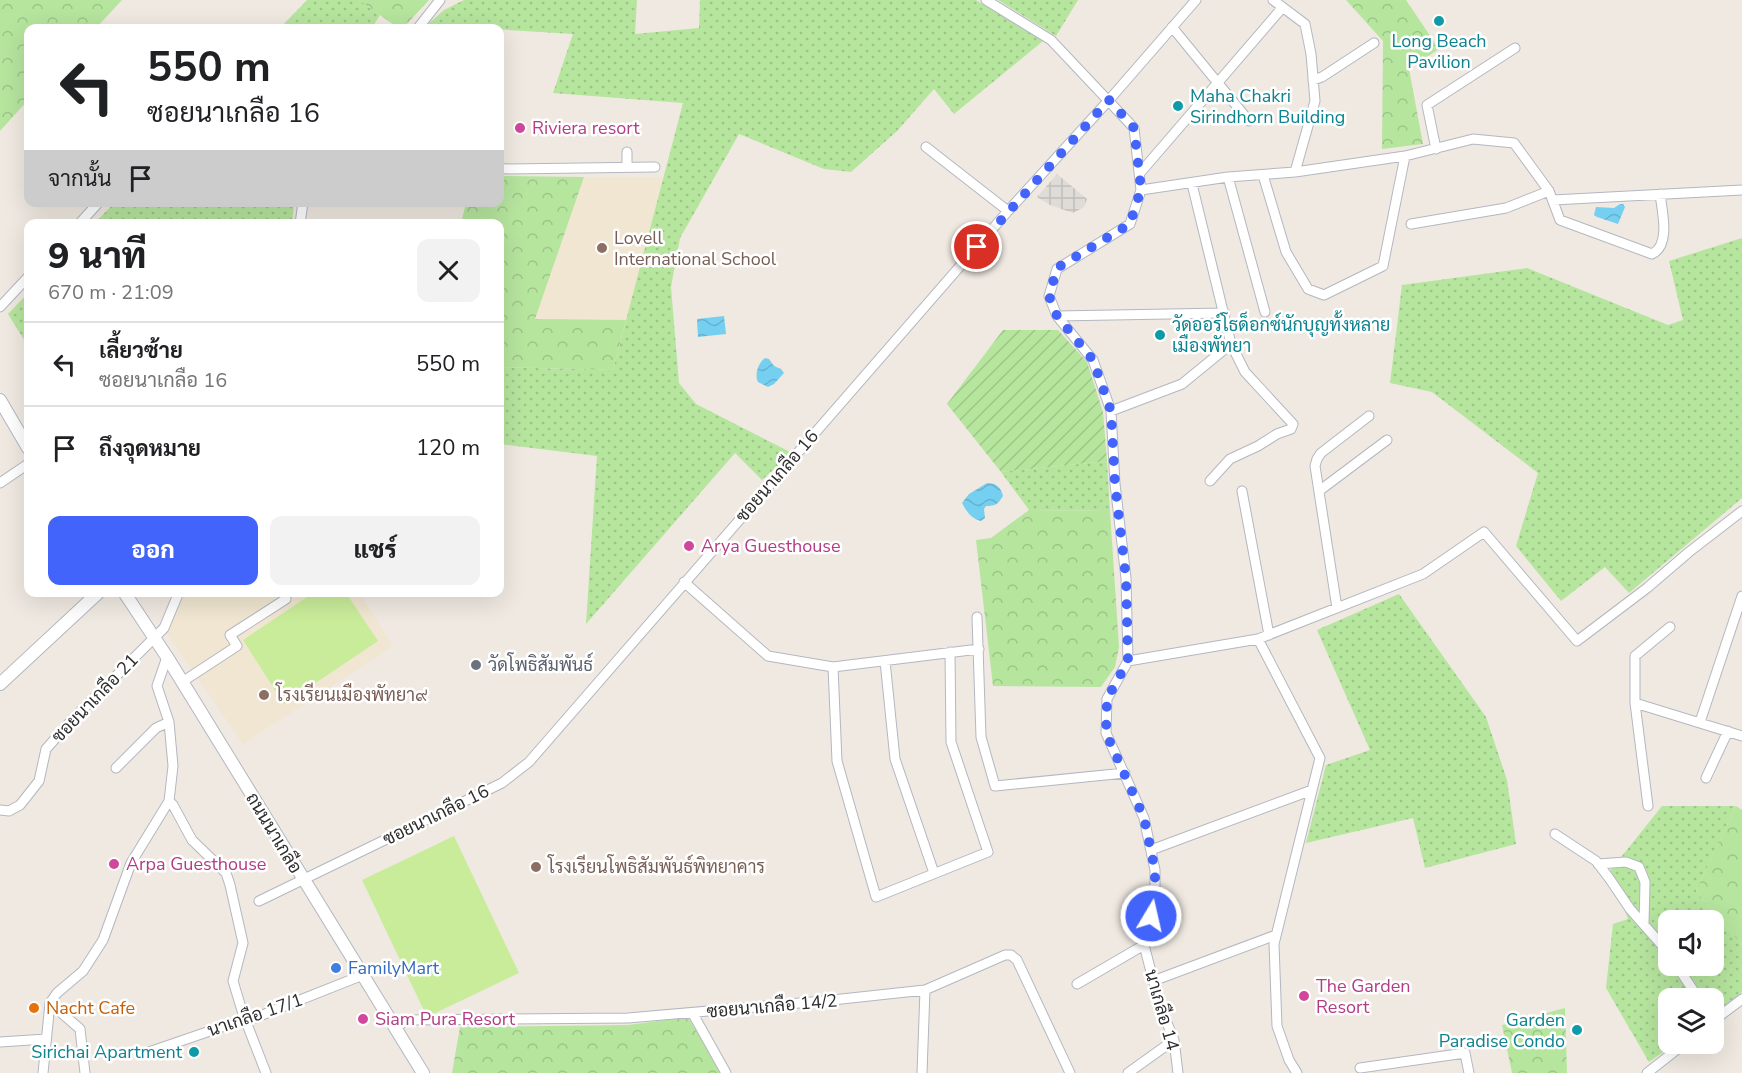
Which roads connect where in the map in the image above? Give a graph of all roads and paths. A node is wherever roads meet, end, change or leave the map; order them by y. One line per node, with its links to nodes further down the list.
1 (440, 0): 6 (street)
2 (986, 0): 12 (street)
3 (1196, 0): 7 (street, ซอยนาเกลือ 16)
4 (1272, 0): 5 (street)
5 (1282, 8): 10 (street); 11 (street)
6 (421, 24)
7 (1172, 27): 11 (street); 12 (street, ซอยนาเกลือ 16)
8 (1374, 42): 10 (street)
9 (1515, 48): 15 (street)
10 (1313, 80): 21 (street)
11 (1217, 83): 13 (street); 22 (street)
12 (1109, 100): 22 (street); 31 (street, ซอยนาเกลือ 16)
13 (1249, 121)
14 (926, 147): 31 (street)
15 (1436, 149): 17 (street); 29 (street)
16 (627, 152): 18 (street)
17 (1405, 156): 21 (street); 23 (street)
18 (627, 167): 19 (street); 20 (street)
19 (655, 167)
20 (504, 169)
21 (1295, 172): 23 (street)
22 (1140, 173): 26 (street)
23 (1263, 175): 24 (street)
24 (1228, 177): 25 (street); 36 (street)
25 (1192, 184): 26 (street); 37 (street)
26 (1141, 189): 38 (street)
27 (1742, 189): 28 (street)
28 (1660, 194): 29 (street); 29 (street)
29 (1551, 196): 33 (street)
30 (94, 207): 32 (street)
31 (1008, 211): 51 (street, ซอยนาเกลือ 16)
32 (84, 219)
33 (1411, 224)
34 (24, 281): 35 (street)
35 (0, 307)
36 (1265, 312)
37 (1225, 313): 38 (street); 39 (street)
38 (1057, 316): 41 (street)
39 (1231, 344): 41 (street); 46 (street)
40 (0, 400): 44 (street)
41 (1111, 411): 67 (street)
42 (1369, 416): 48 (street)
43 (1387, 440): 48 (street)
44 (24, 441)
45 (24, 467): 47 (street)
46 (1210, 482)
47 (0, 483)
48 (1319, 490): 57 (street)
49 (1242, 491): 60 (street)
50 (1742, 511): 57 (street)
51 (684, 582): 68 (street); 87 (street, ซอยนาเกลือ 16)
52 (1742, 596): 73 (street)
53 (94, 597): 70 (street)
54 (127, 597): 61 (street, ถนนนาเกลือ)
55 (177, 597): 61 (street, ซอยนาเกลือ 21)
56 (286, 599): 69 (street)
57 (1337, 608): 60 (street)
58 (977, 616): 63 (street)
59 (1670, 627): 71 (street)
60 (1269, 635): 62 (street)
61 (155, 638): 65 (street, ถนนนาเกลือ); 82 (street, ซอยนาเกลือ 21)
62 (1258, 639): 67 (street); 79 (street)
63 (979, 649): 64 (street); 77 (street)
64 (950, 652): 66 (street); 86 (street)
65 (167, 657): 69 (street, ถนนนาเกลือ); 72 (street)
66 (885, 661): 68 (street); 86 (street)
67 (1128, 661): 77 (street, นาเกลือ 14)
68 (833, 667): 86 (street)
69 (182, 682): 87 (street, ถนนนาเกลือ)
70 (0, 684)
71 (1635, 703): 73 (street); 81 (street)
72 (169, 722): 76 (street); 80 (street)
73 (1700, 722): 74 (street)
74 (1728, 731): 75 (street); 78 (street)
75 (1742, 736)
76 (116, 768)
77 (1125, 773): 84 (street, นาเกลือ 14)
78 (1706, 778)
79 (1312, 790): 84 (street); 90 (street)
80 (169, 801): 98 (street); 101 (street)
81 (1648, 806)
82 (0, 810)
83 (1554, 834): 85 (street)
84 (1151, 850): 92 (street, นาเกลือ 14)
85 (1598, 864): 89 (street); 89 (street)
86 (934, 873)
87 (302, 879): 88 (street, ซอยนาเกลือ 16); 93 (street, ถนนนาเกลือ)
88 (259, 901)
89 (1644, 924): 91 (street)
90 (1276, 935): 94 (street); 118 (street)
91 (1658, 940)
92 (1144, 945): 94 (street, นาเกลือ 14); 95 (street)
93 (363, 975): 101 (street, นาเกลือ 17/1); 102 (street, ถนนนาเกลือ)
94 (1153, 981): 104 (street, นาเกลือ 14)
95 (1077, 984)
96 (925, 990): 100 (street, ซอยนาเกลือ 14/2); 114 (street); 115 (street, ซอยนาเกลือ 14/2)
97 (1742, 999): 99 (street)
98 (50, 1003): 103 (street); 110 (street)
99 (1724, 1013)
100 (693, 1014): 102 (street, ซอยนาเกลือ 14/2); 113 (street)
101 (247, 1021): 106 (street, นาเกลือ 17/1); 111 (street)
102 (395, 1027): 112 (street, ถนนนาเกลือ)
103 (46, 1039): 105 (street); 109 (street)
104 (1174, 1040): 116 (street); 117 (street, นาเกลือ 14)
105 (0, 1042)
106 (146, 1053)
107 (1671, 1054): 120 (street)
108 (1360, 1068): 119 (street)
109 (43, 1073)
110 (85, 1073)
111 (266, 1073)
112 (423, 1073)
113 (726, 1073)
114 (922, 1073)
115 (1070, 1073)
116 (1128, 1073)
117 (1178, 1073)
118 (1297, 1073)
119 (1469, 1073)
120 (1647, 1073)

